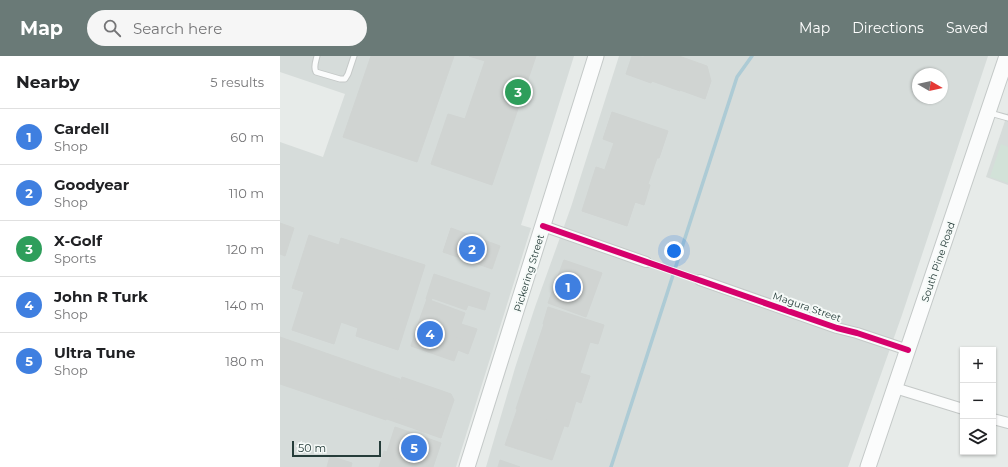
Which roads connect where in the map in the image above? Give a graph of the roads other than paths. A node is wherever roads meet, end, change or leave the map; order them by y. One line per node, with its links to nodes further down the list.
1 (317, 56): 2 (lane)
2 (354, 56)
3 (596, 56): 7 (main road, Pickering Street)
4 (1007, 56): 5 (main road, South Pine Road)
5 (988, 113): 6 (lane); 10 (main road, South Pine Road)
6 (1008, 118)
7 (543, 226): 8 (street); 15 (main road, Pickering Street)
8 (646, 262)
9 (700, 280): 10 (street, Magura Street)
10 (908, 350): 11 (main road, South Pine Road)
11 (895, 388): 12 (street); 16 (main road, South Pine Road)
12 (960, 408)
13 (996, 420): 14 (street)
14 (1008, 423)
15 (467, 467)
16 (868, 467)

